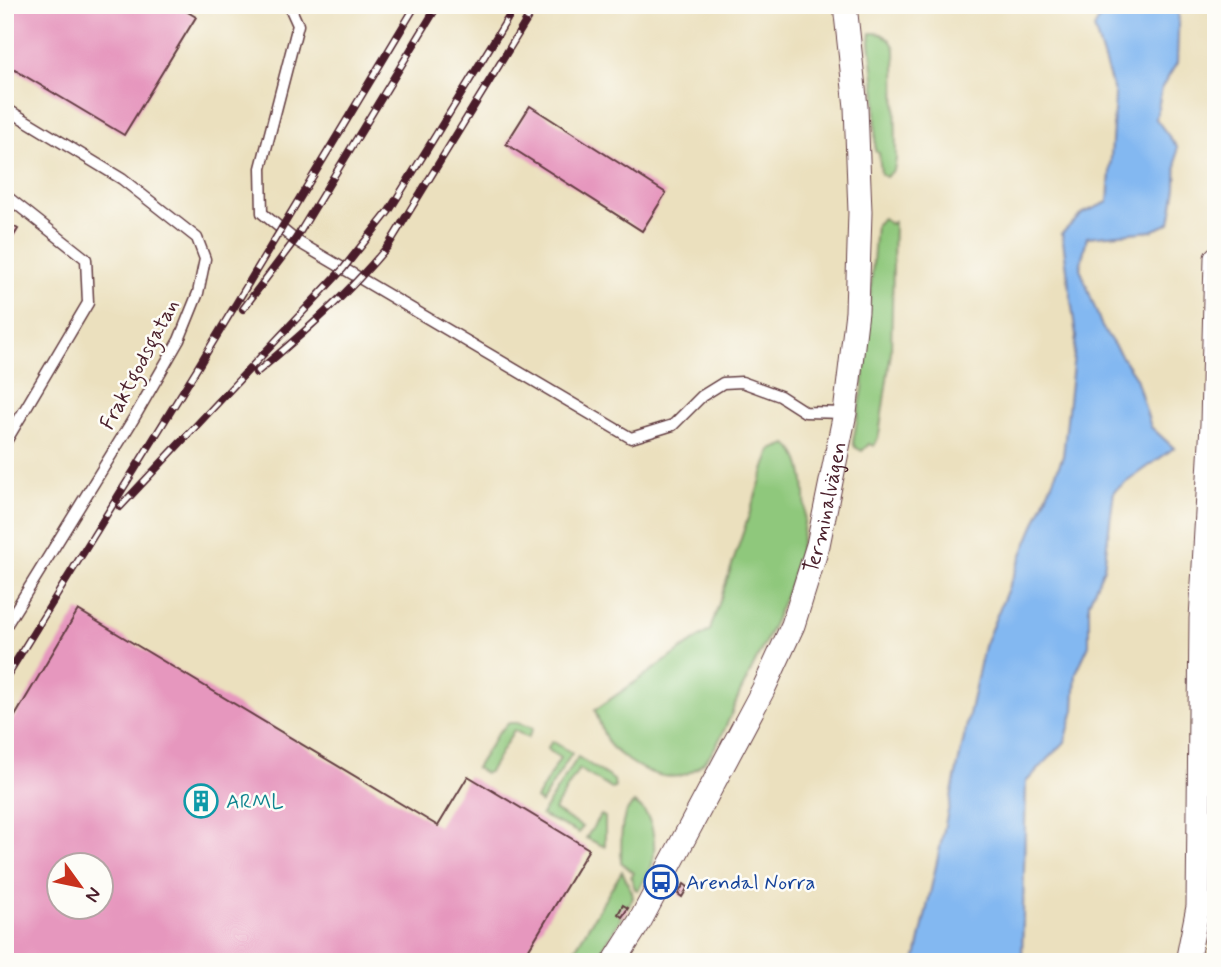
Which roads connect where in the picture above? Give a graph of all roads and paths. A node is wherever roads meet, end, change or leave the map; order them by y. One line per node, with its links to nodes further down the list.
1 (289, 5): 6 (lane)
2 (845, 5): 6 (street, Terminalvägen)
3 (5, 108): 8 (lane, Fraktgodsgatan)
4 (5, 195): 7 (lane)
5 (1216, 258): 10 (street)
6 (845, 413): 9 (street, Terminalvägen)
7 (5, 443)
8 (5, 627)
9 (614, 962)
10 (1187, 962)

